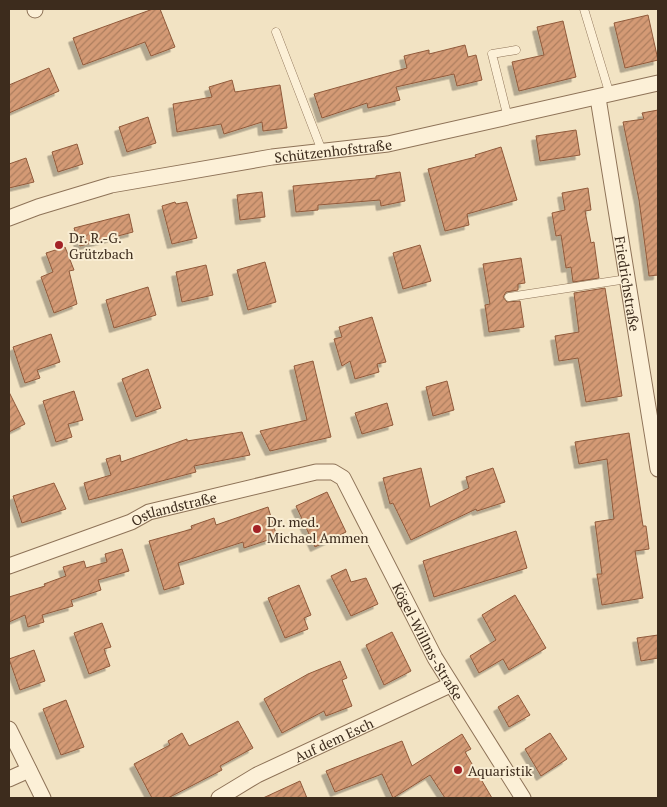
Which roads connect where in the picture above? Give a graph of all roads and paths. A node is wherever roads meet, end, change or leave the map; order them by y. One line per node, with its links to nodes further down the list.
1 (584, 9): 5 (lane)
2 (276, 32): 7 (lane)
3 (516, 50): 6 (lane)
4 (658, 84): 5 (street, Schützenhofstraße)
5 (604, 96): 6 (street, Schützenhofstraße); 9 (street, Friedrichstraße)
6 (508, 118): 7 (street, Schützenhofstraße)
7 (322, 151): 8 (street, Schützenhofstraße)
8 (9, 218)
9 (627, 279): 10 (lane); 11 (street, Friedrichstraße)
10 (508, 297)
11 (658, 469)
12 (342, 478): 13 (street, Ostlandstraße); 14 (street, Kögel-Willms-Straße)
13 (9, 566)
14 (450, 685): 19 (street, Auf dem Esch); 20 (street, Kögel-Willms-Straße)
15 (9, 730): 16 (street)
16 (29, 770): 17 (street); 18 (street)
17 (9, 779)
18 (43, 798)
19 (218, 798)
20 (523, 798)

